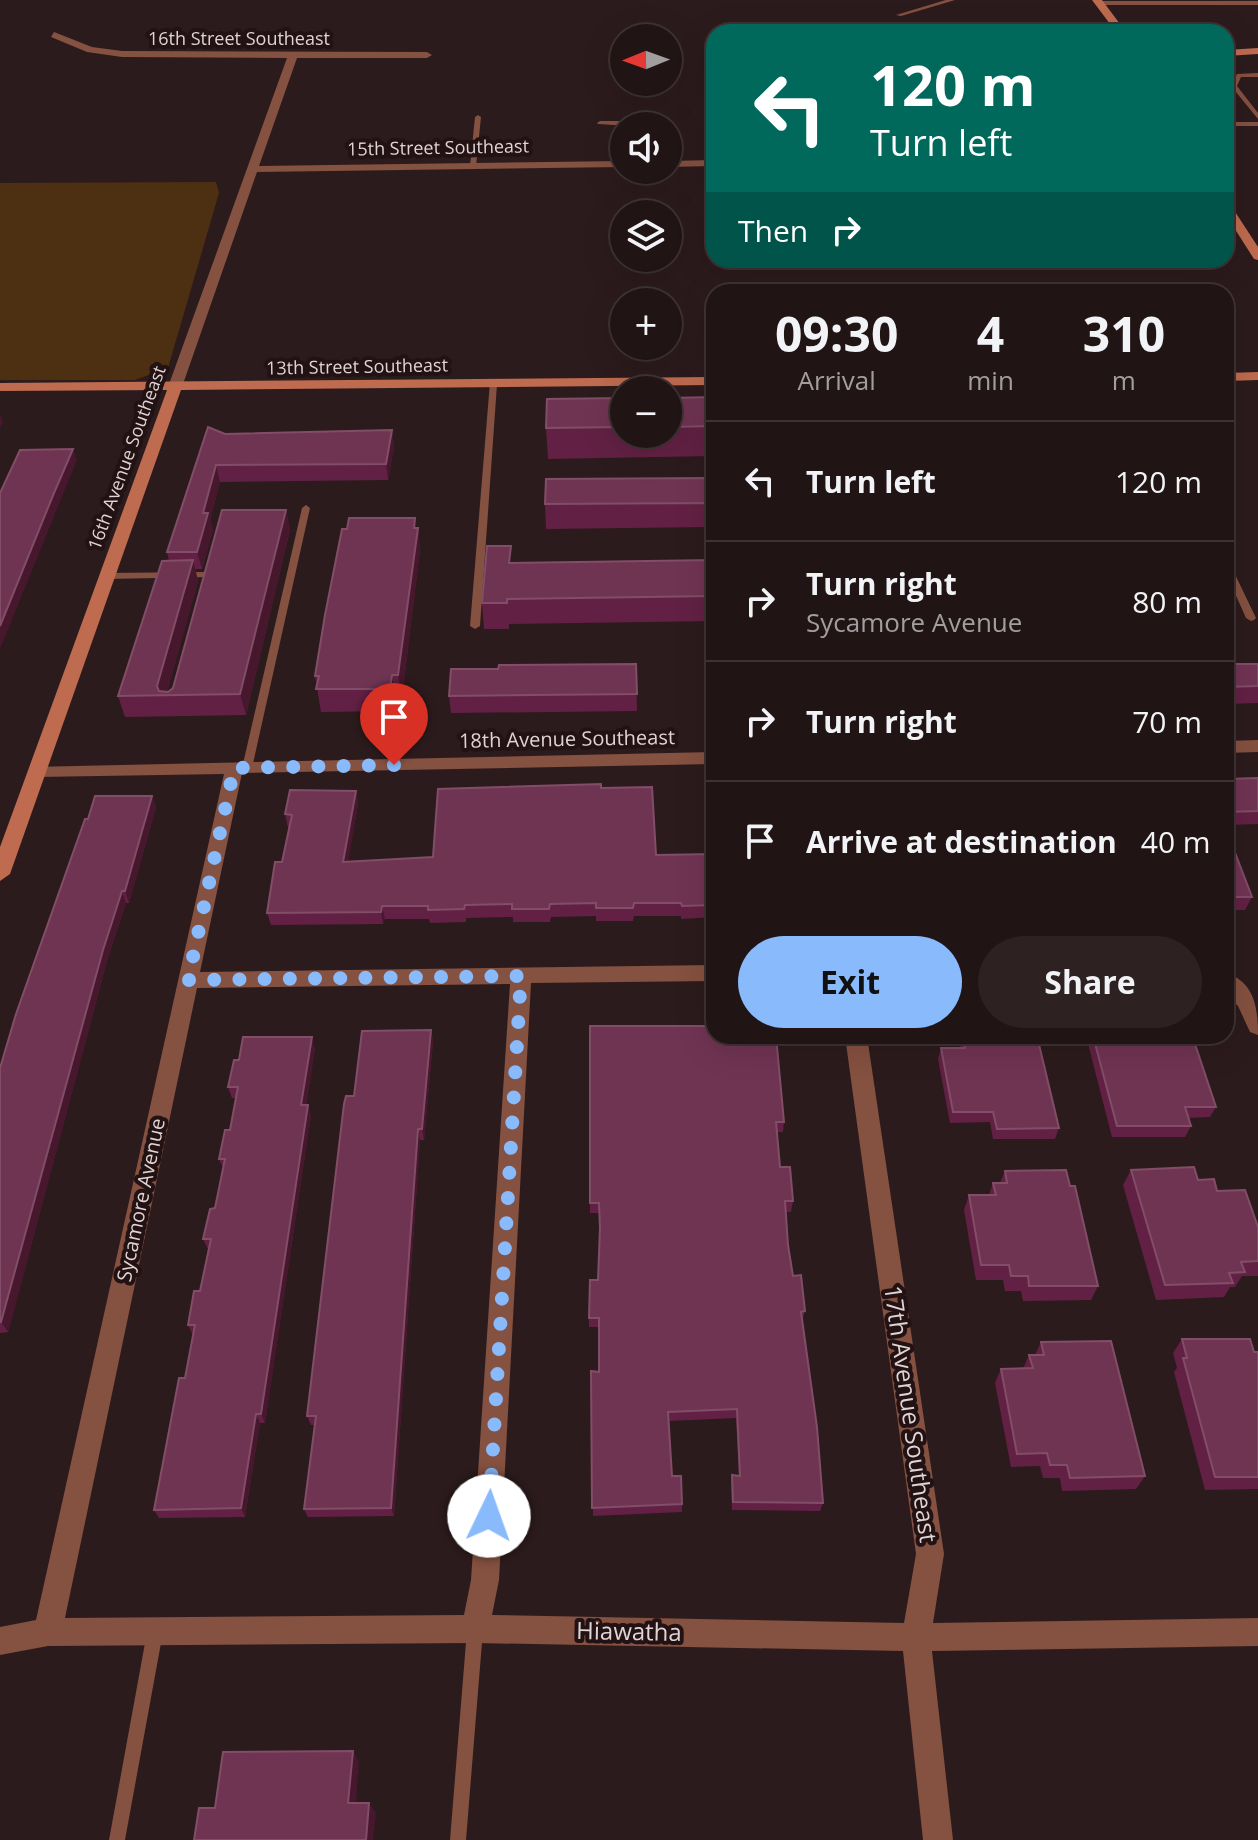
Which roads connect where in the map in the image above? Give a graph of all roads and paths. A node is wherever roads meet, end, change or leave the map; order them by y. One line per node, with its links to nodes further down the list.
1 (952, 0): 4 (lane)
2 (1098, 2): 3 (lane); 5 (street)
3 (1258, 3)
4 (899, 15)
5 (1115, 24)
6 (54, 35): 9 (street, 16th Street Southeast)
7 (1258, 51): 8 (street)
8 (1234, 52)
9 (293, 55): 10 (street, 16th Street Southeast); 22 (street, 16th Avenue Southeast)
10 (427, 55)
11 (1258, 75): 13 (lane)
12 (478, 117): 21 (lane)
13 (1258, 117)
14 (600, 123): 15 (lane)
15 (610, 123)
16 (1234, 124): 17 (lane)
17 (1258, 124)
18 (706, 163): 20 (street)
19 (610, 164): 21 (street, 15th Street Southeast)
20 (682, 164)
21 (473, 166): 22 (street, 15th Street Southeast)
22 (253, 169): 30 (street, 16th Avenue Southeast)
23 (1234, 218): 24 (street)
24 (1258, 256)
25 (1258, 376): 26 (street)
26 (1234, 377)
27 (706, 381): 28 (street, 13th Street Southeast)
28 (493, 384): 30 (street, 13th Street Southeast); 38 (lane)
29 (0, 387): 30 (street, 13th Street Southeast)
30 (175, 387): 34 (street, 16th Avenue Southeast)
31 (306, 508): 42 (lane)
32 (212, 562): 33 (lane)
33 (208, 575): 34 (lane); 36 (lane)
34 (105, 576): 43 (street, 16th Avenue Southeast)
35 (1234, 581): 37 (lane)
36 (204, 590)
37 (1251, 618)
38 (475, 626)
39 (1258, 746): 40 (street)
40 (1234, 747)
41 (706, 758): 42 (street, 18th Avenue Southeast)
42 (240, 768): 43 (street, 18th Avenue Southeast); 47 (street, Sycamore Avenue)
43 (37, 771): 44 (street, 16th Avenue Southeast)
44 (0, 874)
45 (706, 973): 46 (street)
46 (521, 976): 47 (street); 51 (street)
47 (188, 980): 52 (street, Sycamore Avenue)
48 (1234, 989): 49 (street)
49 (1258, 1026)
50 (857, 1044): 55 (street, 17th Avenue Southeast)
51 (475, 1629): 53 (street, Hiawatha); 55 (street, Hiawatha); 58 (lane)
52 (48, 1632): 53 (street, Hiawatha); 56 (street, Hiawatha)
53 (155, 1632): 57 (lane)
54 (1258, 1632): 55 (street, Hiawatha)
55 (916, 1637): 59 (street, 17th Avenue Southeast)
56 (0, 1641)
57 (117, 1840)
58 (458, 1840)
59 (938, 1840)

